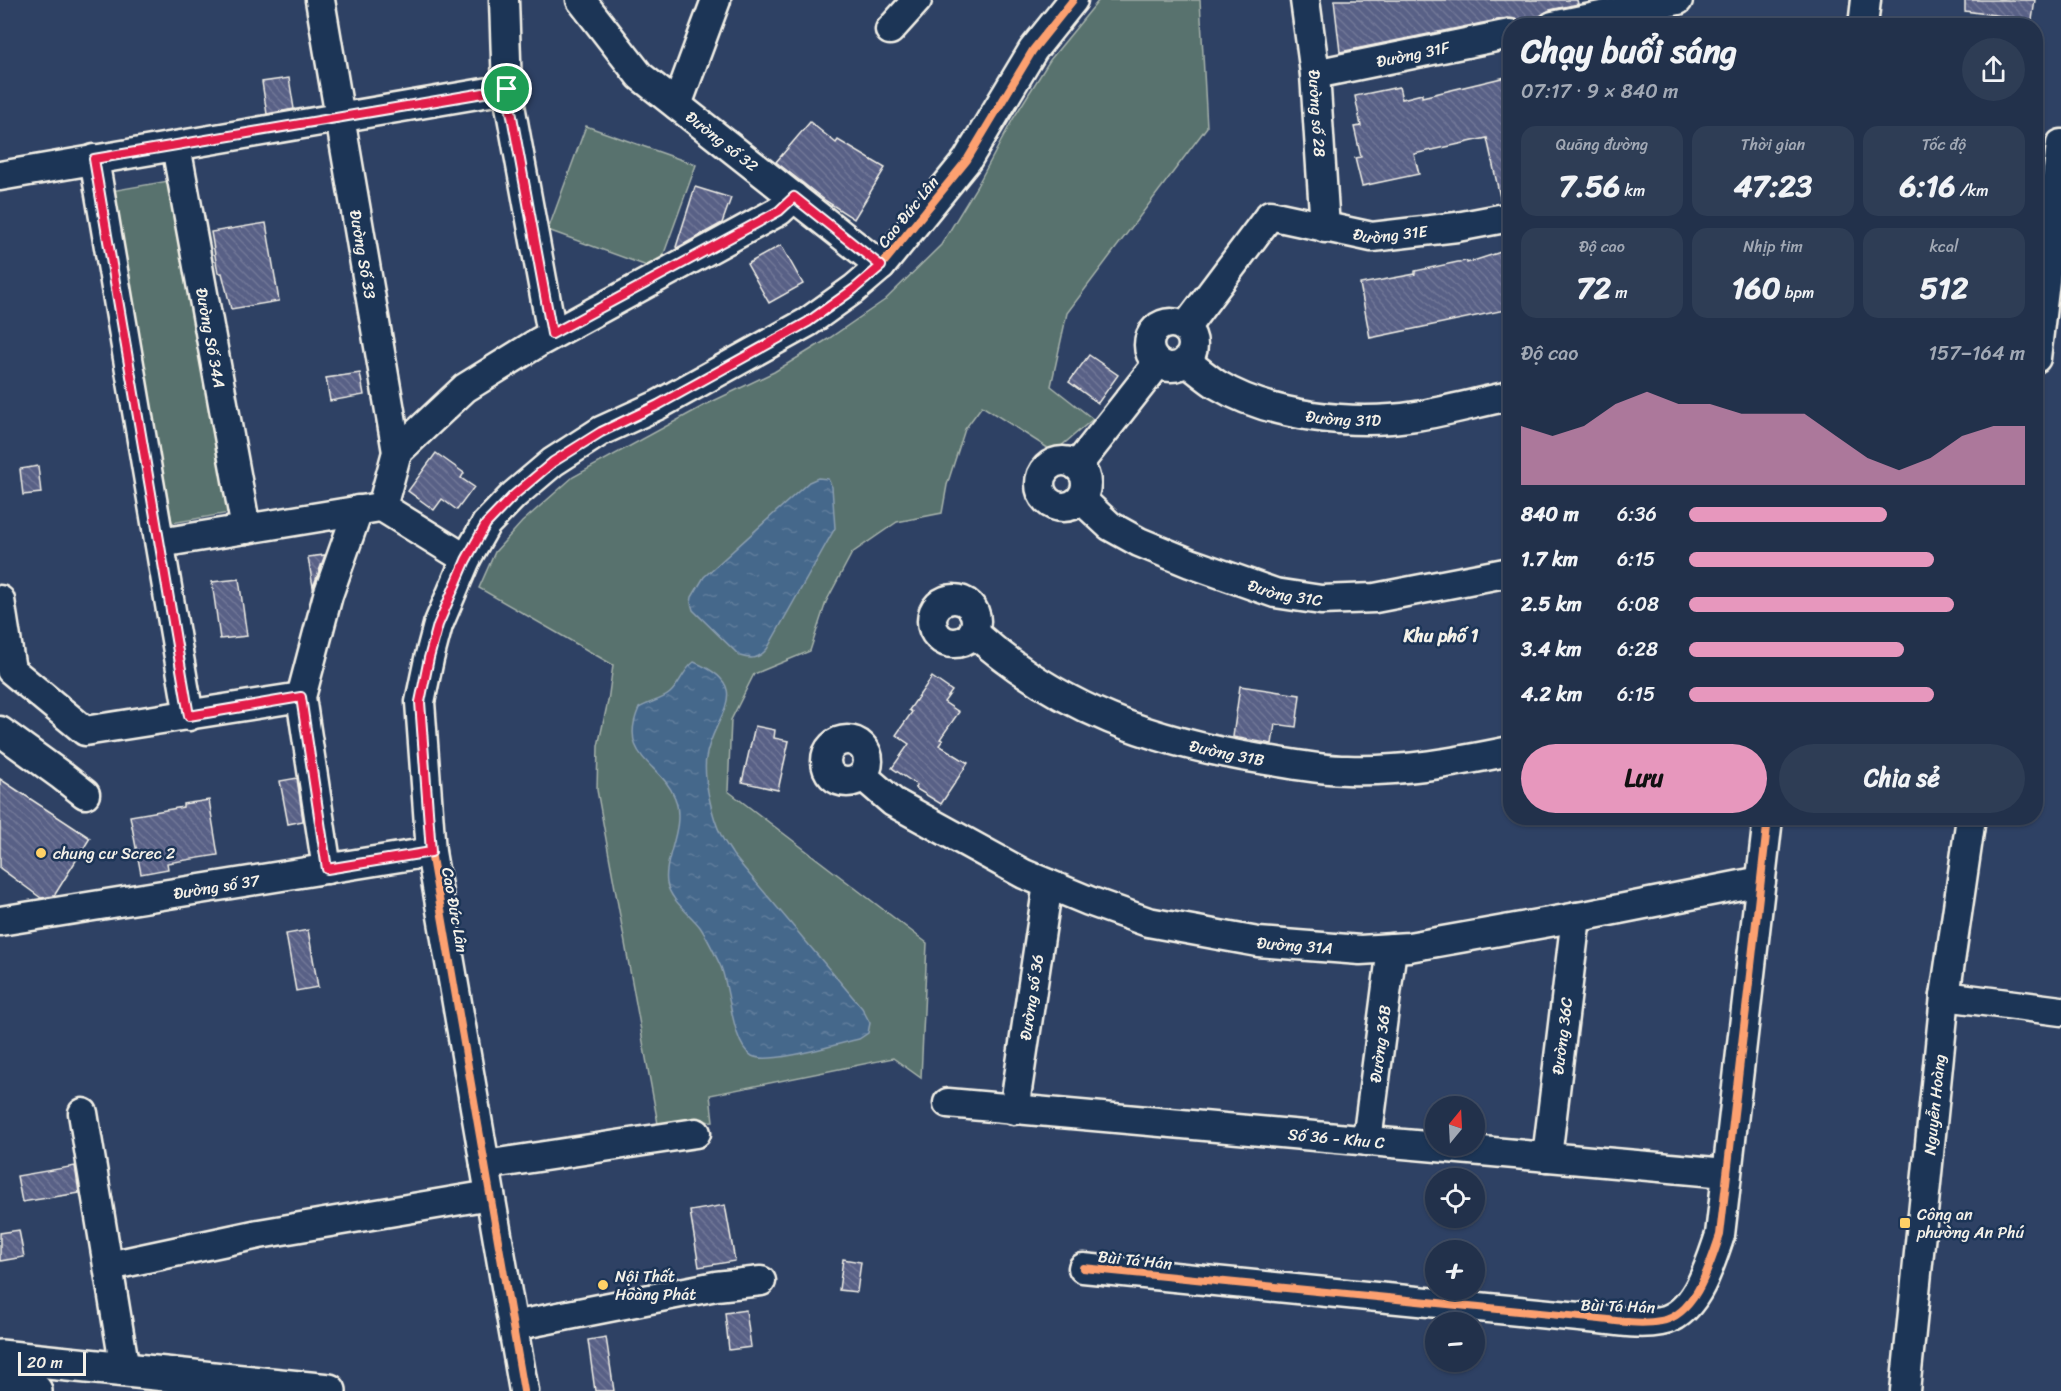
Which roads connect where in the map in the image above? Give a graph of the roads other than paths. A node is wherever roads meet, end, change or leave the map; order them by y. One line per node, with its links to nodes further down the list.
1 (320, 0): 17 (street, Đường Số 33)
2 (504, 0): 15 (street)
3 (581, 0): 16 (street, Đường số 32)
4 (716, 0): 16 (street)
5 (901, 0): 6 (street)
6 (917, 0)
7 (1073, 0): 25 (street, Cao Đức Lân)
8 (1305, 0): 14 (street, Đường số 28)
9 (1678, 0): 11 (street)
10 (1866, 0): 12 (street)
11 (1591, 18)
12 (1864, 18)
13 (1503, 35): 14 (street, Đường 31F)
14 (1316, 74): 24 (street, Đường số 28)
15 (507, 89): 17 (street); 28 (street)
16 (678, 105): 22 (street, Đường số 32)
17 (339, 118): 19 (street); 32 (street, Đường Số 33)
18 (2061, 144): 26 (street)
19 (176, 146): 20 (street); 36 (street, Đường Số 34A)
20 (94, 159): 21 (street); 37 (street)
21 (0, 176)
22 (794, 197): 25 (street, Đường số 32); 28 (street)
23 (1503, 218): 24 (street, Đường 31E)
24 (1325, 228): 27 (street, Đường 31E)
25 (881, 266): 38 (street, Cao Đức Lân)
26 (2043, 298)
27 (1185, 328): 29 (street); 30 (street)
28 (552, 334): 32 (street)
29 (1186, 362): 30 (street); 31 (street, Đường 31D)
30 (1158, 363): 33 (street)
31 (1503, 398)
32 (397, 452): 35 (street, Đường Số 33)
33 (1077, 466): 34 (street); 34 (street)
34 (1081, 499): 39 (street, Đường 31C)
35 (370, 508): 36 (street); 38 (street); 42 (street, Đường Số 33)
36 (246, 529): 37 (street)
37 (160, 543): 43 (street)
38 (466, 560): 50 (street, Cao Đức Lân)
39 (1503, 573)
40 (0, 600): 43 (street)
41 (973, 632): 45 (street, Đường 31B)
42 (301, 697): 43 (street); 51 (street)
43 (189, 716)
44 (0, 731): 47 (street)
45 (1503, 752)
46 (862, 776): 53 (street, Đường 31A)
47 (85, 795)
48 (1767, 825): 52 (street, Bùi Tá Hán)
49 (1970, 825): 57 (street, Nguyễn Hoàng)
50 (431, 852): 51 (street, Đường số 37); 65 (street, Cao Đức Lân)
51 (327, 869): 55 (street, Đường số 37)
52 (1761, 881): 54 (street, Đường 31A); 66 (street, Bùi Tá Hán)
53 (1048, 884): 56 (street, Đường 31A); 60 (street, Đường số 36)
54 (1576, 916): 56 (street, Đường 31A); 64 (street, Đường 36C)
55 (0, 921)
56 (1392, 948): 63 (street, Đường 36B)
57 (1945, 996): 58 (street); 78 (street, Nguyễn Hoàng)
58 (2061, 1011)
59 (948, 1103): 60 (street, Số 36 - Khu C)
60 (1014, 1110): 63 (street, Số 36 - Khu C)
61 (83, 1113): 68 (street)
62 (696, 1133): 65 (street)
63 (1367, 1141): 64 (street, Số 36 - Khu C)
64 (1547, 1157): 66 (street, Số 36 - Khu C)
65 (485, 1165): 67 (street, Cao Đức Lân)
66 (1726, 1173): 69 (street, Bùi Tá Hán)
67 (490, 1195): 68 (street); 71 (street, Cao Đức Lân)
68 (110, 1266): 73 (street)
69 (1083, 1268)
70 (761, 1281): 71 (street)
71 (513, 1326): 77 (street, Cao Đức Lân)
72 (0, 1357): 73 (main road)
73 (125, 1370): 76 (main road)
74 (0, 1388): 75 (main road)
75 (35, 1391)
76 (329, 1391)
77 (524, 1391)
78 (1905, 1391)

